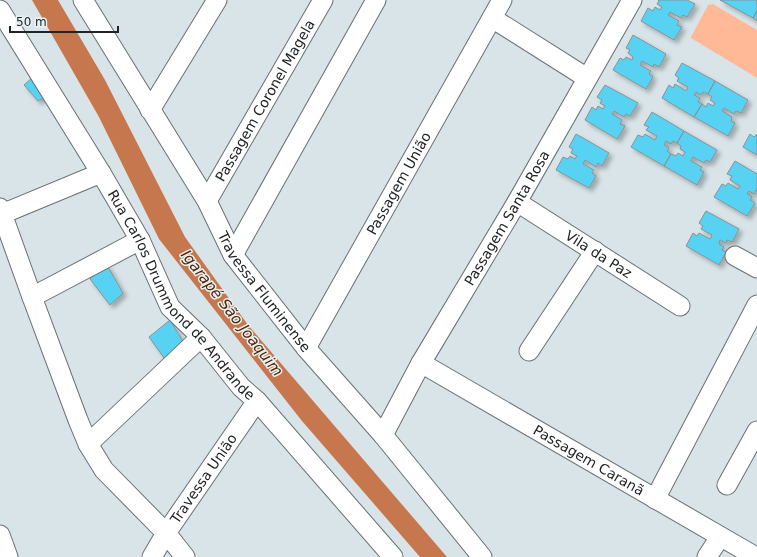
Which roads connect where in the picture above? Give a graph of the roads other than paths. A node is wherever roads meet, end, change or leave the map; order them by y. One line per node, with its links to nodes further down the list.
1 (83, 0): 10 (street, Travessa Fluminense)
2 (216, 0): 10 (street)
3 (323, 0): 12 (street, Passagem Coronel Magela)
4 (376, 0): 17 (street)
5 (502, 0): 8 (street, Passagem União)
6 (632, 0): 9 (street, Passagem Santa Rosa)
7 (0, 10): 11 (street, Rua Carlos Drummond de Andrande)
8 (492, 18): 9 (street); 24 (street, Passagem União)
9 (587, 78): 13 (street, Passagem Santa Rosa)
10 (150, 110): 12 (street, Travessa Fluminense)
11 (100, 173): 14 (street); 15 (street, Rua Carlos Drummond de Andrande)
12 (207, 201): 17 (street, Travessa Fluminense)
13 (517, 202): 16 (street, Vila da Paz); 26 (street, Passagem Santa Rosa)
14 (1, 211): 20 (street)
15 (140, 240): 20 (street); 23 (street, Rua Carlos Drummond de Andrande)
16 (595, 251): 22 (street, Vila da Paz); 25 (street)
17 (233, 255): 24 (street, Travessa Fluminense)
18 (735, 256): 19 (street)
19 (757, 268)
20 (32, 297): 30 (street)
21 (757, 305): 32 (street)
22 (680, 306)
23 (200, 337): 27 (street, Rua Carlos Drummond de Andrande); 30 (street)
24 (306, 348): 29 (street, Travessa Fluminense)
25 (529, 351)
26 (421, 363): 29 (street, Passagem Santa Rosa); 32 (street, Passagem Caranã)
27 (257, 401): 33 (street, Travessa União); 39 (street, Rua Carlos Drummond de Andrande)
28 (757, 431): 31 (street)
29 (382, 435): 40 (street, Travessa Fluminense)
30 (88, 444): 33 (street)
31 (727, 485)
32 (655, 499): 35 (street, Passagem Caranã)
33 (166, 533): 37 (street, Travessa União); 38 (street)
34 (0, 535): 36 (street)
35 (720, 537): 41 (street); 42 (street, Passagem Caranã)
36 (8, 557)
37 (152, 557)
38 (185, 557)
39 (393, 557)
40 (482, 557)
41 (707, 557)
42 (756, 557)

